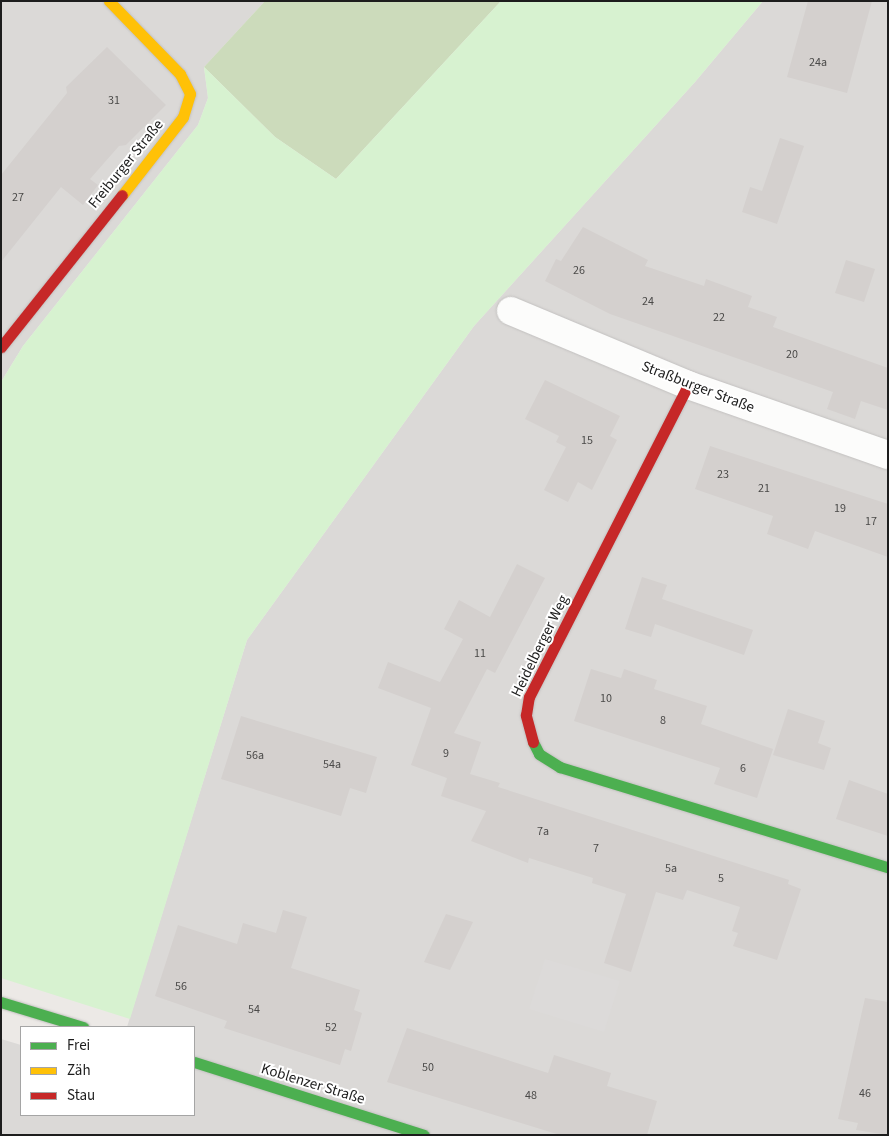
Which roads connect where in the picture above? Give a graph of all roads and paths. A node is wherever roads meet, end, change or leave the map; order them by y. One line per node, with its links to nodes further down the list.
1 (109, 1): 3 (street, Freiburger Straße)
2 (511, 311): 4 (street, Straßburger Straße)
3 (1, 347)
4 (688, 385): 5 (street, Straßburger Straße); 6 (street, Heidelberger Weg)
5 (888, 454)
6 (888, 867)
7 (1, 1002): 8 (street)
8 (79, 1026)
9 (195, 1062): 10 (street, Koblenzer Straße)
10 (424, 1135)

